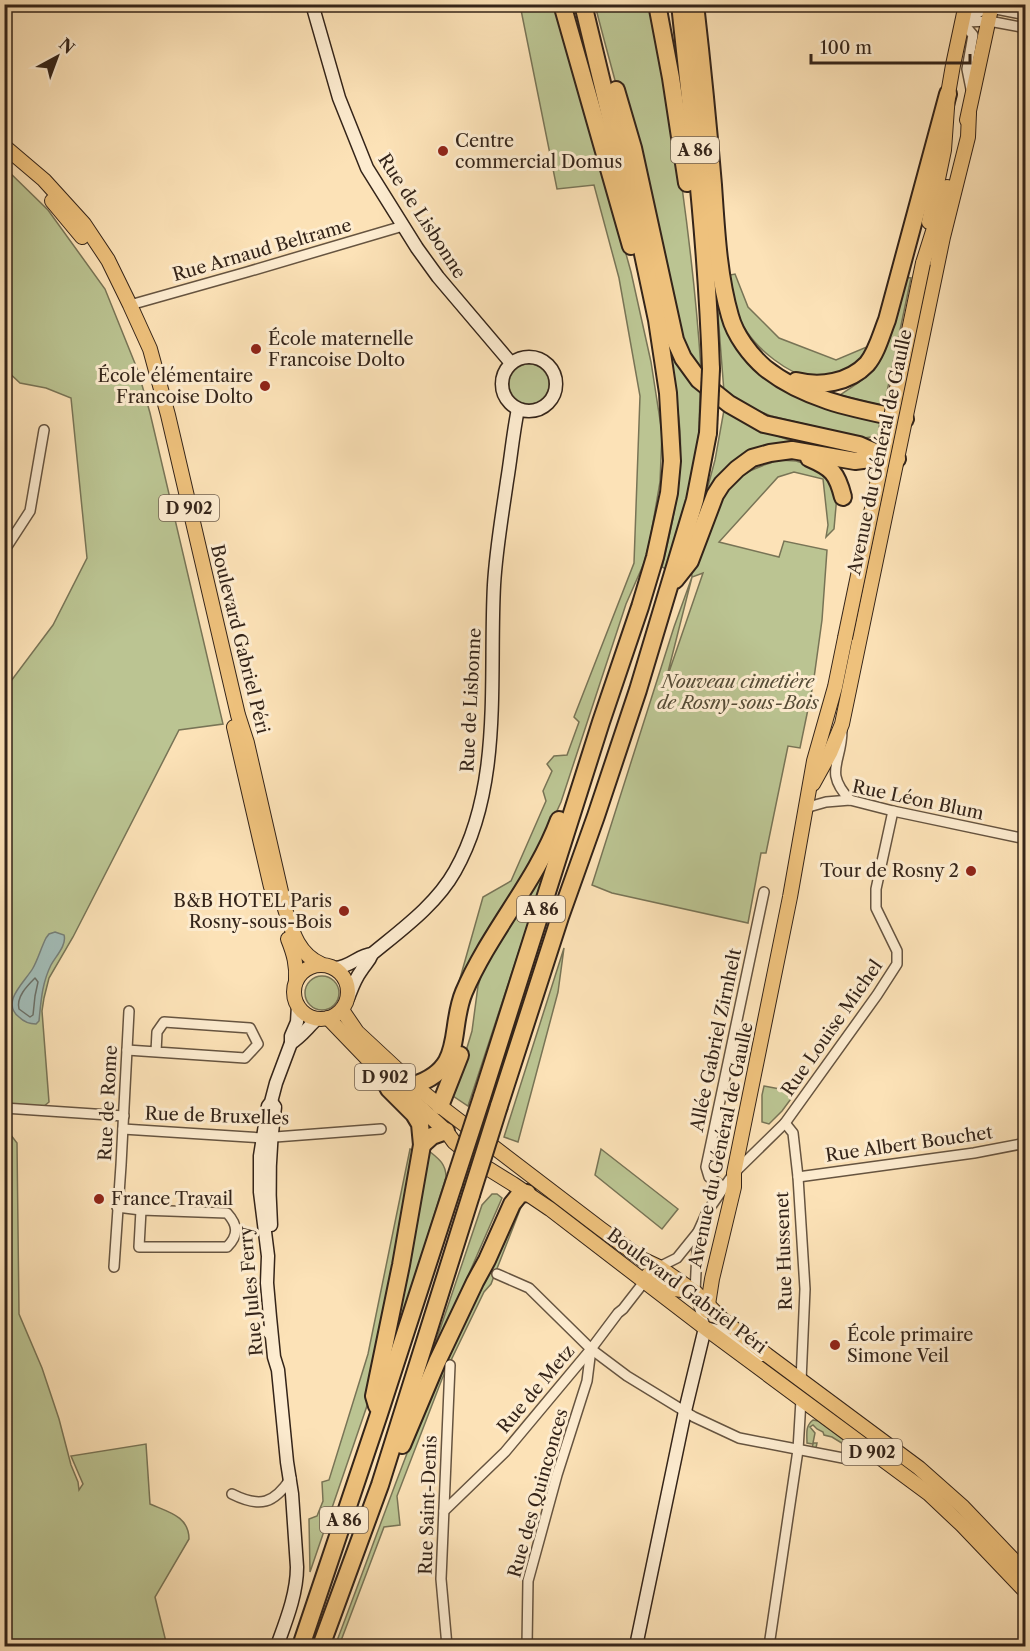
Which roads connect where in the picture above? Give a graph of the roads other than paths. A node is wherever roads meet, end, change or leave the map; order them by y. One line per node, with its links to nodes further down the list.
1 (312, 4): 16 (street, Rue de Lisbonne)
2 (562, 4): 20 (highway)
3 (584, 4): 20 (highway, A 86); 27 (highway)
4 (657, 4): 18 (highway)
5 (680, 4): 18 (highway, A 86)
6 (695, 4): 22 (highway)
7 (966, 4): 10 (main road, Avenue du Général de Gaulle)
8 (987, 10): 9 (street); 10 (street); 11 (street); 13 (main road, Avenue du Général de Gaulle)
9 (1026, 15)
10 (963, 22): 12 (main road, Avenue du Général de Gaulle); 13 (street)
11 (1026, 28)
12 (948, 94): 17 (main road, Avenue du Général de Gaulle); 22 (highway)
13 (971, 106): 17 (main road, Avenue du Général de Gaulle); 24 (main road, Avenue du Général de Gaulle)
14 (4, 146): 19 (main road, Boulevard Gabriel Péri / D 902)
15 (4, 154): 43 (main road, Boulevard Gabriel Péri)
16 (403, 226): 19 (street, Rue Arnaud Beltrame); 21 (street, Rue de Lisbonne)
17 (923, 262): 33 (main road, Avenue du Général de Gaulle, bridge)
18 (708, 296): 30 (highway, A 86, bridge)
19 (130, 305): 40 (main road, Boulevard Gabriel Péri / D 902)
20 (657, 320): 31 (highway, A 86)
21 (511, 363): 23 (street); 23 (street)
22 (778, 376): 24 (highway)
23 (518, 409): 39 (street, Rue de Lisbonne)
24 (904, 419): 27 (main road, Avenue du Général de Gaulle)
25 (44, 430): 29 (street)
26 (792, 450): 27 (highway); 28 (highway); 30 (highway)
27 (891, 458): 32 (main road, Avenue du Général de Gaulle)
28 (843, 497)
29 (4, 551)
30 (668, 590): 92 (highway, A 86, bridge)
31 (601, 722): 42 (highway); 87 (highway, A 86, bridge)
32 (842, 724): 33 (main road, Avenue du Général de Gaulle); 34 (street)
33 (808, 791): 35 (main road, Avenue du Général de Gaulle)
34 (850, 800): 35 (street, Rue Léon Blum); 36 (street, Rue Léon Blum)
35 (804, 808): 65 (main road, Avenue du Général de Gaulle)
36 (893, 811): 37 (street, Rue Léon Blum); 56 (street, Rue Louise Michel)
37 (1026, 839)
38 (764, 892): 67 (street, Allée Gabriel Zirnhelt)
39 (372, 954): 41 (street, Rue de Lisbonne); 44 (street, Rue de Lisbonne)
40 (321, 964): 41 (main road); 43 (main road)
41 (335, 968): 44 (main road)
42 (470, 980): 52 (highway); 53 (highway)
43 (296, 981): 45 (main road)
44 (345, 1004): 47 (main road); 52 (main road, Boulevard Gabriel Péri / D 902)
45 (298, 1006): 47 (main road); 48 (street, Rue Jules Ferry)
46 (129, 1011): 49 (street, Rue de Rome)
47 (323, 1019): 48 (street, Rue Jules Ferry); 51 (main road, Boulevard Gabriel Péri / D 902)
48 (291, 1043): 61 (street, Rue Jules Ferry)
49 (127, 1050): 50 (street); 55 (street, Rue de Rome)
50 (156, 1052): 50 (street)
51 (380, 1072): 59 (main road, Boulevard Gabriel Péri / D 902); 63 (highway)
52 (414, 1085): 53 (main road, Boulevard Gabriel Péri / D 902)
53 (440, 1106): 59 (main road); 60 (main road, Boulevard Gabriel Péri / D 902)
54 (4, 1108): 55 (street)
55 (124, 1116): 57 (street, Rue de Rome)
56 (785, 1123): 65 (street, Rue Louise Michel); 66 (street, Rue Hussenet)
57 (123, 1129): 61 (street, Rue de Bruxelles); 69 (street, Rue de Rome)
58 (381, 1129): 61 (street, Rue de Bruxelles)
59 (446, 1131): 60 (main road); 63 (highway); 68 (main road, Boulevard Gabriel Péri / D 902)
60 (474, 1132): 64 (main road, Boulevard Gabriel Péri / D 902)
61 (266, 1138): 91 (street, Rue Jules Ferry); 91 (street, Rue Jules Ferry)
62 (1026, 1143): 66 (street, Rue Albert Bouchet)
63 (422, 1145): 87 (highway)
64 (512, 1162): 68 (main road); 74 (main road, Boulevard Gabriel Péri / D 902)
65 (734, 1173): 67 (street); 77 (main road, Avenue du Général de Gaulle)
66 (798, 1177): 84 (street, Rue Hussenet)
67 (724, 1187): 72 (street)
68 (520, 1188): 71 (main road, Boulevard Gabriel Péri / D 902); 92 (highway)
69 (117, 1208): 70 (street); 73 (street, Rue de Rome)
70 (141, 1210): 70 (street)
71 (568, 1223): 76 (main road, Boulevard Gabriel Péri / D 902); 78 (main road)
72 (698, 1232): 74 (street); 78 (street)
73 (114, 1267)
74 (659, 1267): 78 (main road, Boulevard Gabriel Péri / D 902)
75 (497, 1274): 81 (street)
76 (644, 1282): 80 (main road, Boulevard Gabriel Péri / D 902); 81 (street, Rue de Metz)
77 (711, 1283): 78 (main road); 79 (main road, Avenue du Général de Gaulle)
78 (695, 1292): 79 (main road, Boulevard Gabriel Péri / D 902); 80 (street)
79 (708, 1305): 80 (main road, Avenue du Général de Gaulle); 82 (main road, Boulevard Gabriel Péri / D 902)
80 (705, 1328): 82 (street); 85 (main road, Boulevard Gabriel Péri / D 902); 86 (street, Avenue du Général de Gaulle)
81 (591, 1349): 86 (street); 94 (street, Rue de Metz); 101 (street, Rue des Quinconces)
82 (767, 1355): 84 (main road, Boulevard Gabriel Péri / D 902)
83 (450, 1365): 94 (street, Rue Saint-Denis)
84 (801, 1381): 88 (main road, Boulevard Gabriel Péri / D 902)
85 (801, 1400): 89 (main road, Boulevard Gabriel Péri / D 902); 90 (street)
86 (684, 1411): 90 (street); 102 (street, Avenue du Général de Gaulle)
87 (379, 1414): 98 (highway, A 86)
88 (871, 1433): 89 (street); 95 (main road, Boulevard Gabriel Péri / D 902)
89 (866, 1448): 90 (street); 96 (main road, Boulevard Gabriel Péri / D 902)
90 (798, 1450): 103 (street)
91 (291, 1478): 93 (street); 97 (street, Rue Jules Ferry)
92 (380, 1485): 99 (highway, A 86)
93 (232, 1494)
94 (444, 1511): 100 (street, Rue Saint-Denis)
95 (1026, 1573)
96 (1026, 1592)
97 (277, 1647)
98 (301, 1647)
99 (321, 1647)
100 (447, 1647)
101 (526, 1647)
102 (636, 1647)
103 (769, 1647)

